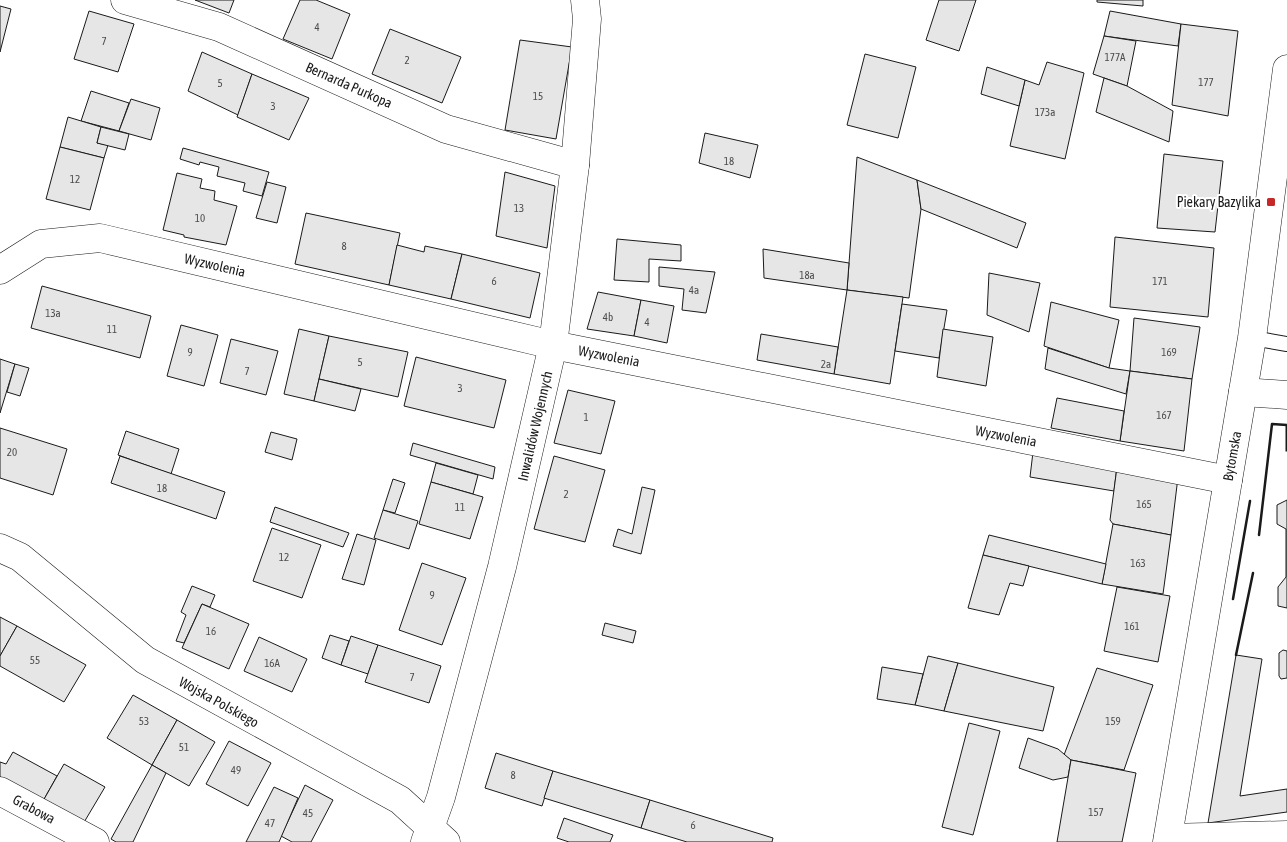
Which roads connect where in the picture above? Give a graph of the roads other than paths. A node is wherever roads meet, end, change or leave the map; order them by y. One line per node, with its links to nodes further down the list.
1 (125, 0): 5 (street, Bernarda Purkopa)
2 (585, 0): 5 (street, Inwalidów Wojennych)
3 (1287, 69): 4 (street, Bytomska)
4 (1284, 122): 7 (street, Bytomska)
5 (576, 166): 9 (street, Inwalidów Wojennych)
6 (0, 270): 9 (street, Wyzwolenia)
7 (1252, 338): 8 (lane); 10 (street, Bytomska)
8 (1287, 344)
9 (553, 345): 12 (street, Wyzwolenia); 16 (street, Inwalidów Wojennych)
10 (1243, 392): 11 (street); 12 (street, Bytomska)
11 (1287, 395)
12 (1228, 480): 17 (street, Bytomska)
13 (0, 548): 16 (street, Wojska Polskiego)
14 (0, 791): 18 (street, Grabowa)
15 (1287, 834): 17 (street)
16 (434, 837)
17 (1168, 840)
18 (95, 842)

